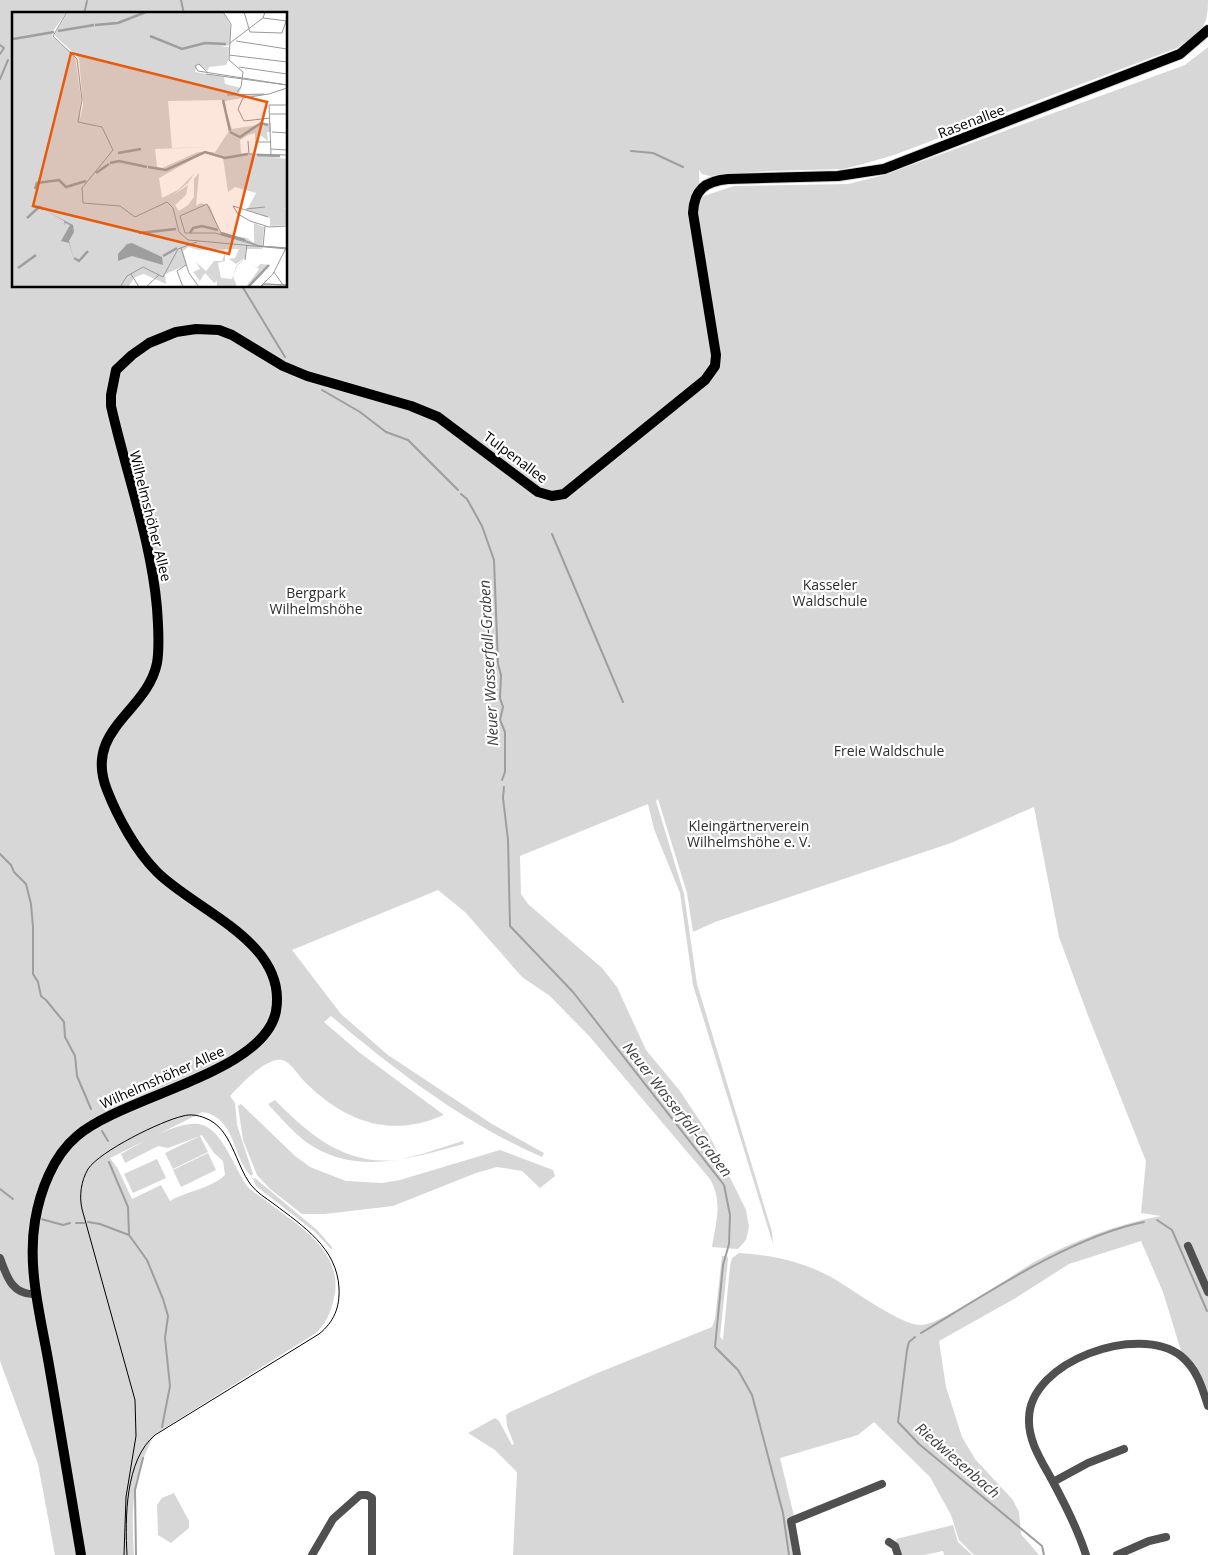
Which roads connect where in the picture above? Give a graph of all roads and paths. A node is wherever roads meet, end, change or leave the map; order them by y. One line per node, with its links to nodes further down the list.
1 (1208, 30): 2 (main road, Rasenallee)
2 (728, 179): 3 (main road, Tulpenallee)
3 (111, 406): 7 (main road, Wilhelmshöher Allee)
4 (1188, 1246): 6 (street)
5 (0, 1258): 7 (street)
6 (1208, 1292)
7 (37, 1294): 14 (main road, Wilhelmshöher Allee)
8 (1208, 1406): 10 (street)
9 (1124, 1450): 10 (street)
10 (1053, 1482): 19 (street)
11 (882, 1484): 17 (street)
12 (1166, 1537): 20 (street)
13 (889, 1542): 18 (street)
14 (81, 1555)
15 (312, 1555): 16 (street)
16 (372, 1555)
17 (797, 1555)
18 (898, 1555)
19 (1086, 1555)
20 (1117, 1555)

